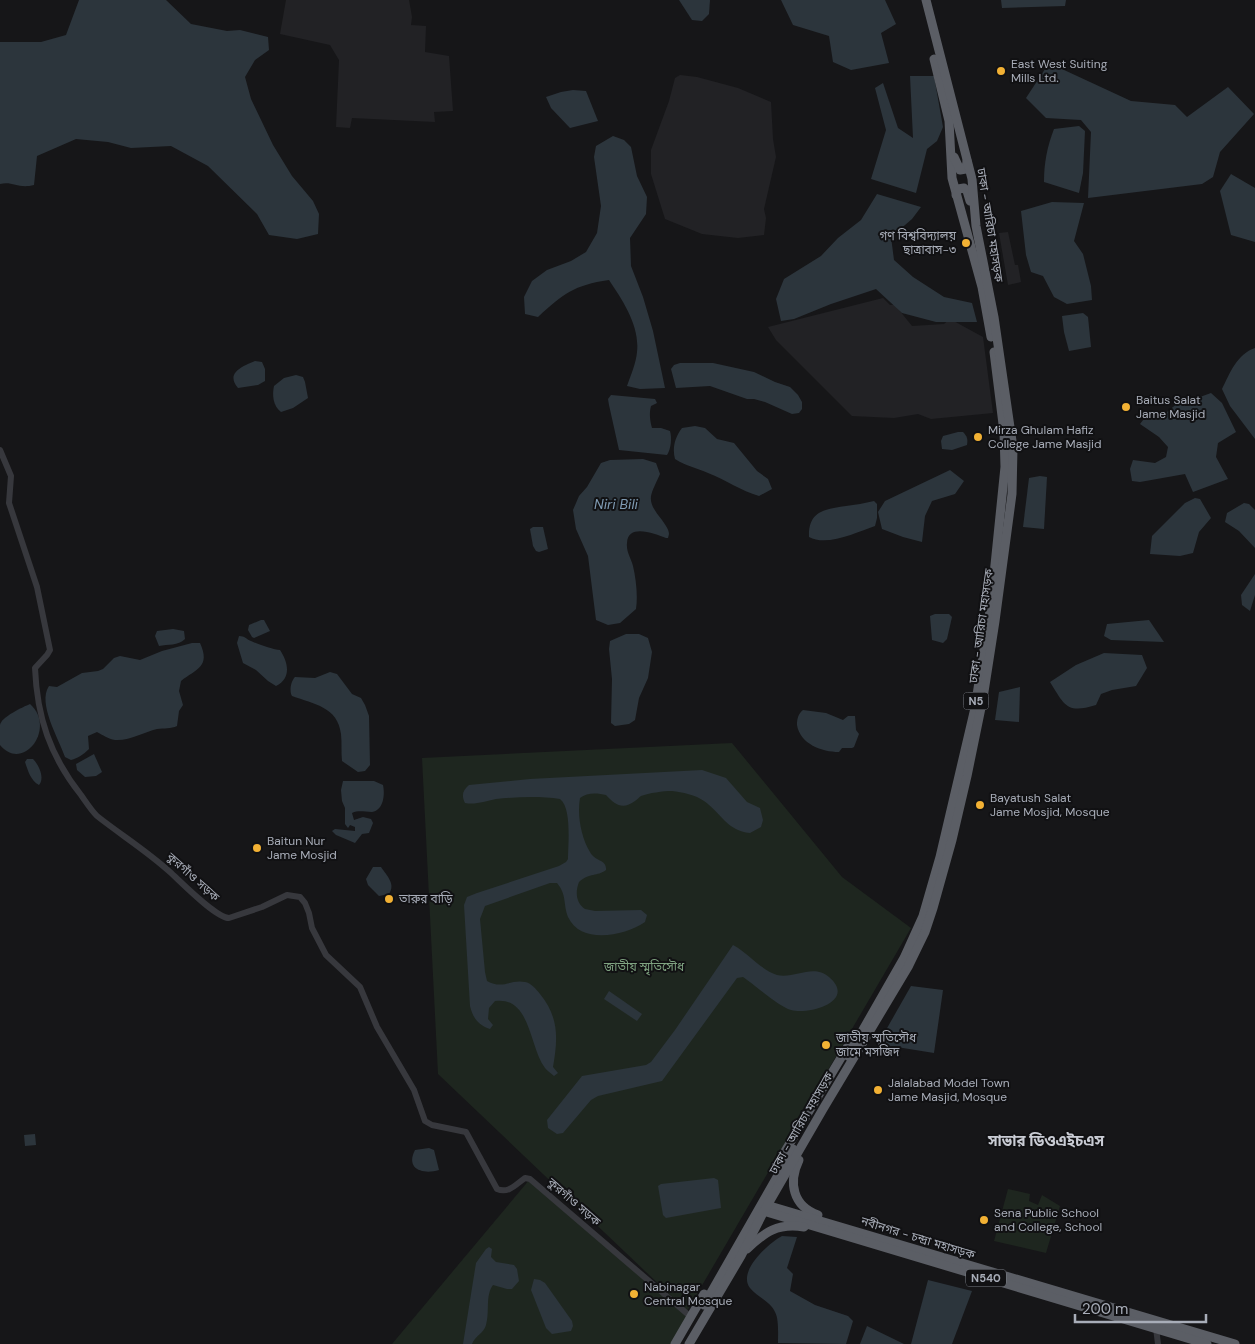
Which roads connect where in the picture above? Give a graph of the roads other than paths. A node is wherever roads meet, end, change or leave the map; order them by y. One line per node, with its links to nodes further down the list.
1 (920, 0): 3 (highway, N5)
2 (926, 0): 4 (highway, ঢাকা - আরিচা মহাসড়ক / N5)
3 (950, 147): 4 (highway); 5 (highway, N5)
4 (967, 160): 6 (highway, ঢাকা - আরিচা মহাসড়ক / N5)
5 (956, 195): 6 (highway); 8 (highway, N5)
6 (974, 213): 9 (highway, ঢাকা - আরিচা মহাসড়ক / N5)
7 (0, 450): 14 (street, কুরগাঁও সড়ক)
8 (872, 1014): 10 (highway, N5); 14 (highway)
9 (813, 1127): 10 (highway, ঢাকা - আরিচা মহাসড়ক / N5); 11 (highway)
10 (766, 1208): 11 (highway, নবীনগর - চন্দ্রা মহাসড়ক / N540); 12 (highway, ঢাকা - আরিচা মহাসড়ক / N5); 17 (highway, N5)
11 (891, 1246): 12 (highway); 15 (highway, নবীনগর - চন্দ্রা মহাসড়ক / N540); 22 (highway, নবীনগর - চন্দ্রা মহাসড়ক / N540)
12 (741, 1256): 13 (highway, ঢাকা - আরিচা মহাসড়ক / N5)
13 (725, 1282): 18 (highway, ঢাকা - আরিচা মহাসড়ক / N5); 19 (highway)
14 (691, 1317): 16 (highway)
15 (1156, 1328): 20 (street); 21 (highway, নবীনগর - চন্দ্রা মহাসড়ক / N540)
16 (675, 1344)
17 (682, 1344)
18 (689, 1344)
19 (694, 1344)
20 (1158, 1344)
21 (1207, 1344)
22 (1235, 1344)

